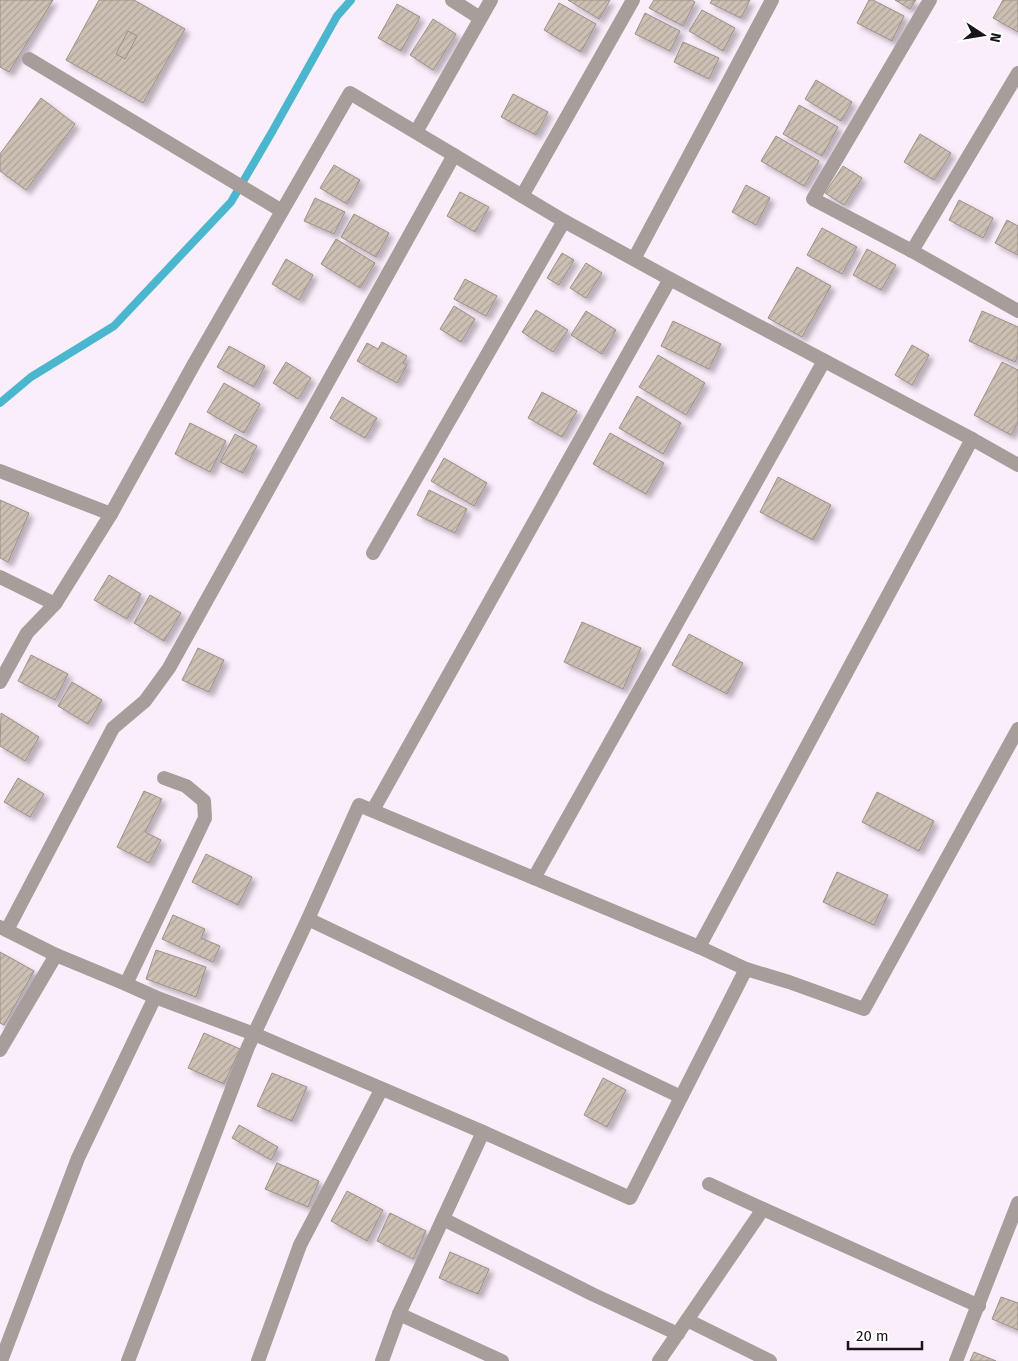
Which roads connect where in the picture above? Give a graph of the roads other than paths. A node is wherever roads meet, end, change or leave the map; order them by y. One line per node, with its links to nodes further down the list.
1 (452, 0): 6 (street)
2 (491, 0): 6 (street)
3 (633, 0): 11 (street)
4 (772, 0): 15 (street)
5 (930, 0): 14 (street)
6 (480, 18): 9 (street)
7 (29, 59): 12 (street)
8 (1018, 73): 14 (street)
9 (416, 132): 10 (street); 12 (street)
10 (454, 155): 11 (street); 32 (street)
11 (522, 196): 13 (street)
12 (282, 211): 22 (street)
13 (564, 221): 15 (street); 23 (street)
14 (912, 251): 17 (street)
15 (634, 259): 16 (street)
16 (670, 279): 18 (street); 29 (street)
17 (1017, 309)
18 (824, 361): 19 (street); 30 (street)
19 (972, 439): 20 (street); 33 (street)
20 (1018, 465)
21 (0, 471): 22 (street)
22 (111, 514): 25 (street)
23 (373, 554)
24 (0, 578): 25 (street)
25 (54, 604): 26 (street)
26 (0, 682)
27 (1018, 729): 35 (street)
28 (164, 778): 36 (street)
29 (373, 810): 30 (street); 31 (street)
30 (534, 878): 33 (street)
31 (308, 918): 38 (street); 41 (street)
32 (4, 928): 34 (street)
33 (699, 947): 35 (street)
34 (56, 955): 36 (street); 39 (street)
35 (746, 969): 41 (street)
36 (126, 984): 37 (street)
37 (155, 997): 38 (street); 51 (street)
38 (254, 1034): 40 (street); 52 (street)
39 (0, 1050)
40 (381, 1090): 42 (street); 53 (street)
41 (681, 1097): 42 (street)
42 (483, 1132): 46 (street)
43 (710, 1184): 45 (street)
44 (1018, 1204): 47 (street)
45 (763, 1210): 47 (street); 49 (street)
46 (443, 1219): 48 (street); 50 (street)
47 (979, 1306): 58 (street)
48 (400, 1314): 54 (street); 55 (street)
49 (687, 1320): 50 (street); 57 (street)
50 (678, 1334): 56 (street)
51 (1, 1361)
52 (128, 1361)
53 (258, 1361)
54 (382, 1361)
55 (502, 1361)
56 (660, 1361)
57 (770, 1361)
58 (956, 1361)

